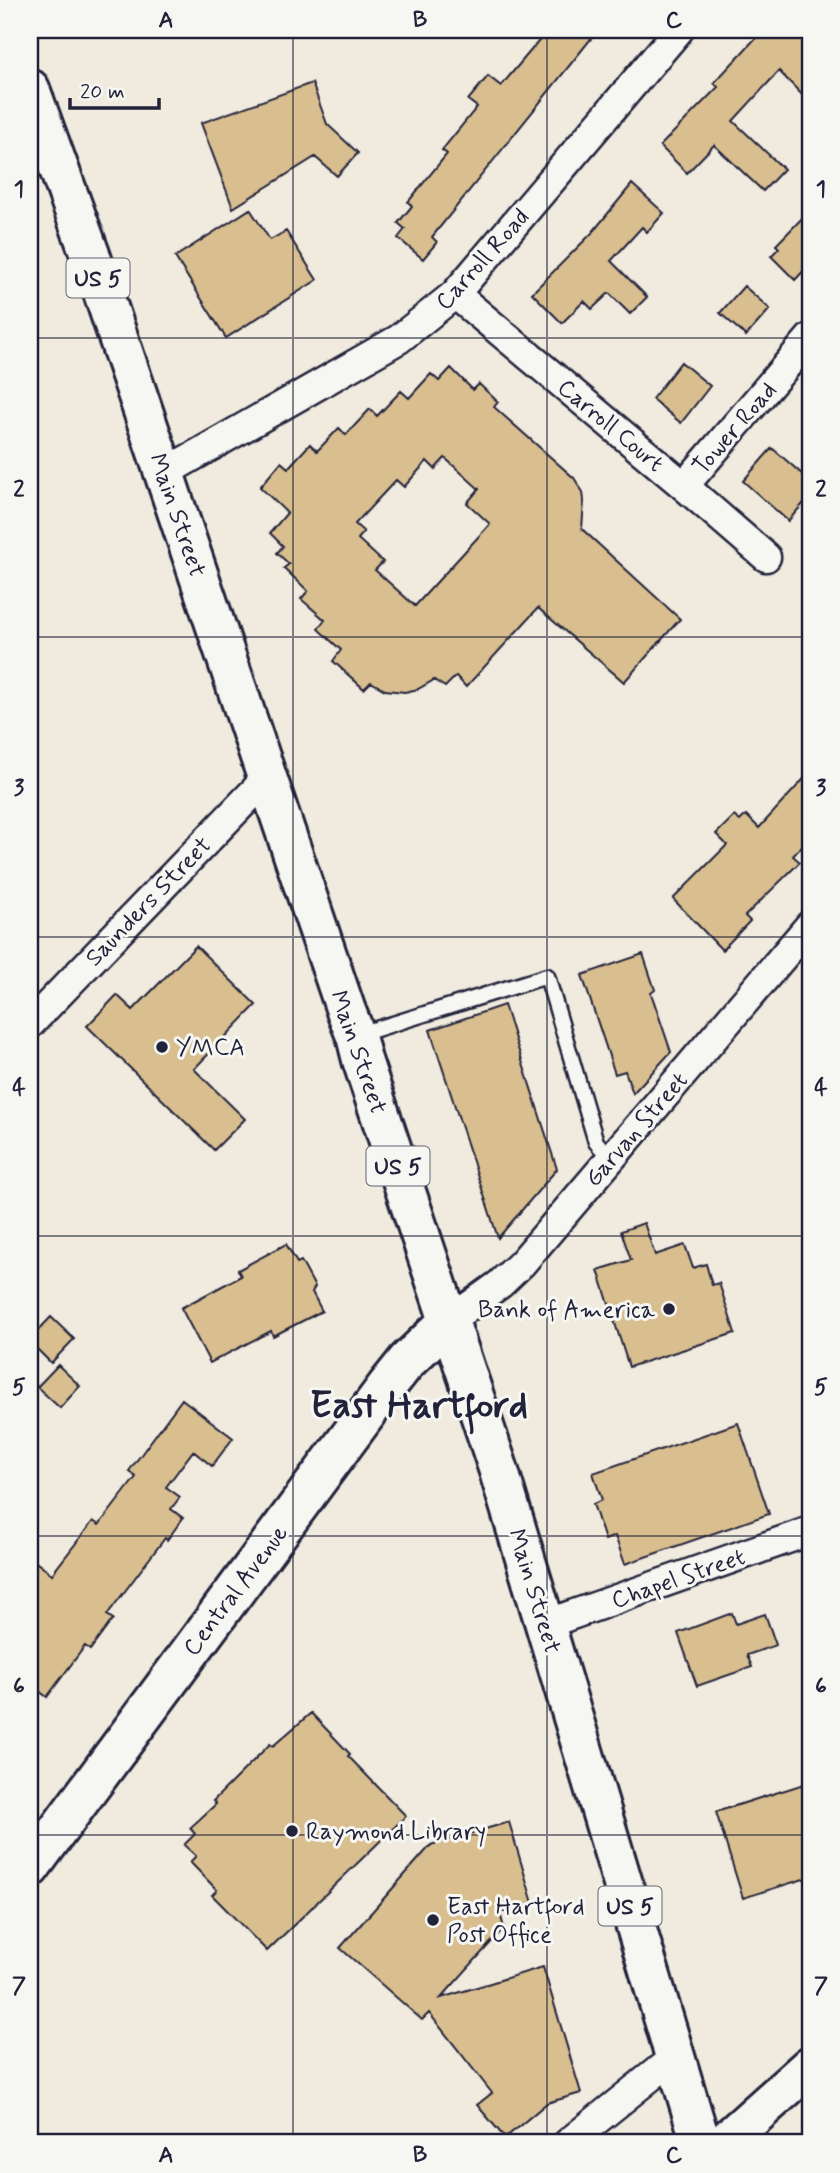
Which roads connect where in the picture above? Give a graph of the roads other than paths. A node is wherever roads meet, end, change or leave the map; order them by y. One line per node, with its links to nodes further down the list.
1 (679, 30): 3 (street, Carroll Road)
2 (30, 89): 5 (main road, Main Street / US 5)
3 (455, 294): 5 (street, Carroll Road); 6 (street, Carroll Court)
4 (810, 338): 6 (street, Tower Road)
5 (164, 473): 8 (main road, Main Street / US 5)
6 (684, 486): 7 (street, Carroll Court)
7 (766, 557)
8 (267, 778): 10 (street, Saunders Street); 11 (main road, Main Street / US 5)
9 (810, 925): 12 (street, Garvan Street)
10 (30, 1024)
11 (356, 1036): 12 (lane); 13 (main road, Main Street / US 5)
12 (611, 1158): 13 (street, Garvan Street)
13 (450, 1320): 15 (main road, Main Street / US 5); 16 (main road, Central Avenue)
14 (810, 1531): 15 (street, Chapel Street)
15 (546, 1624): 17 (main road, Main Street / US 5)
16 (30, 1868)
17 (675, 2057): 19 (street); 20 (main road, Main Street / US 5)
18 (810, 2066): 21 (main road)
19 (568, 2143)
20 (701, 2143)
21 (724, 2143)

